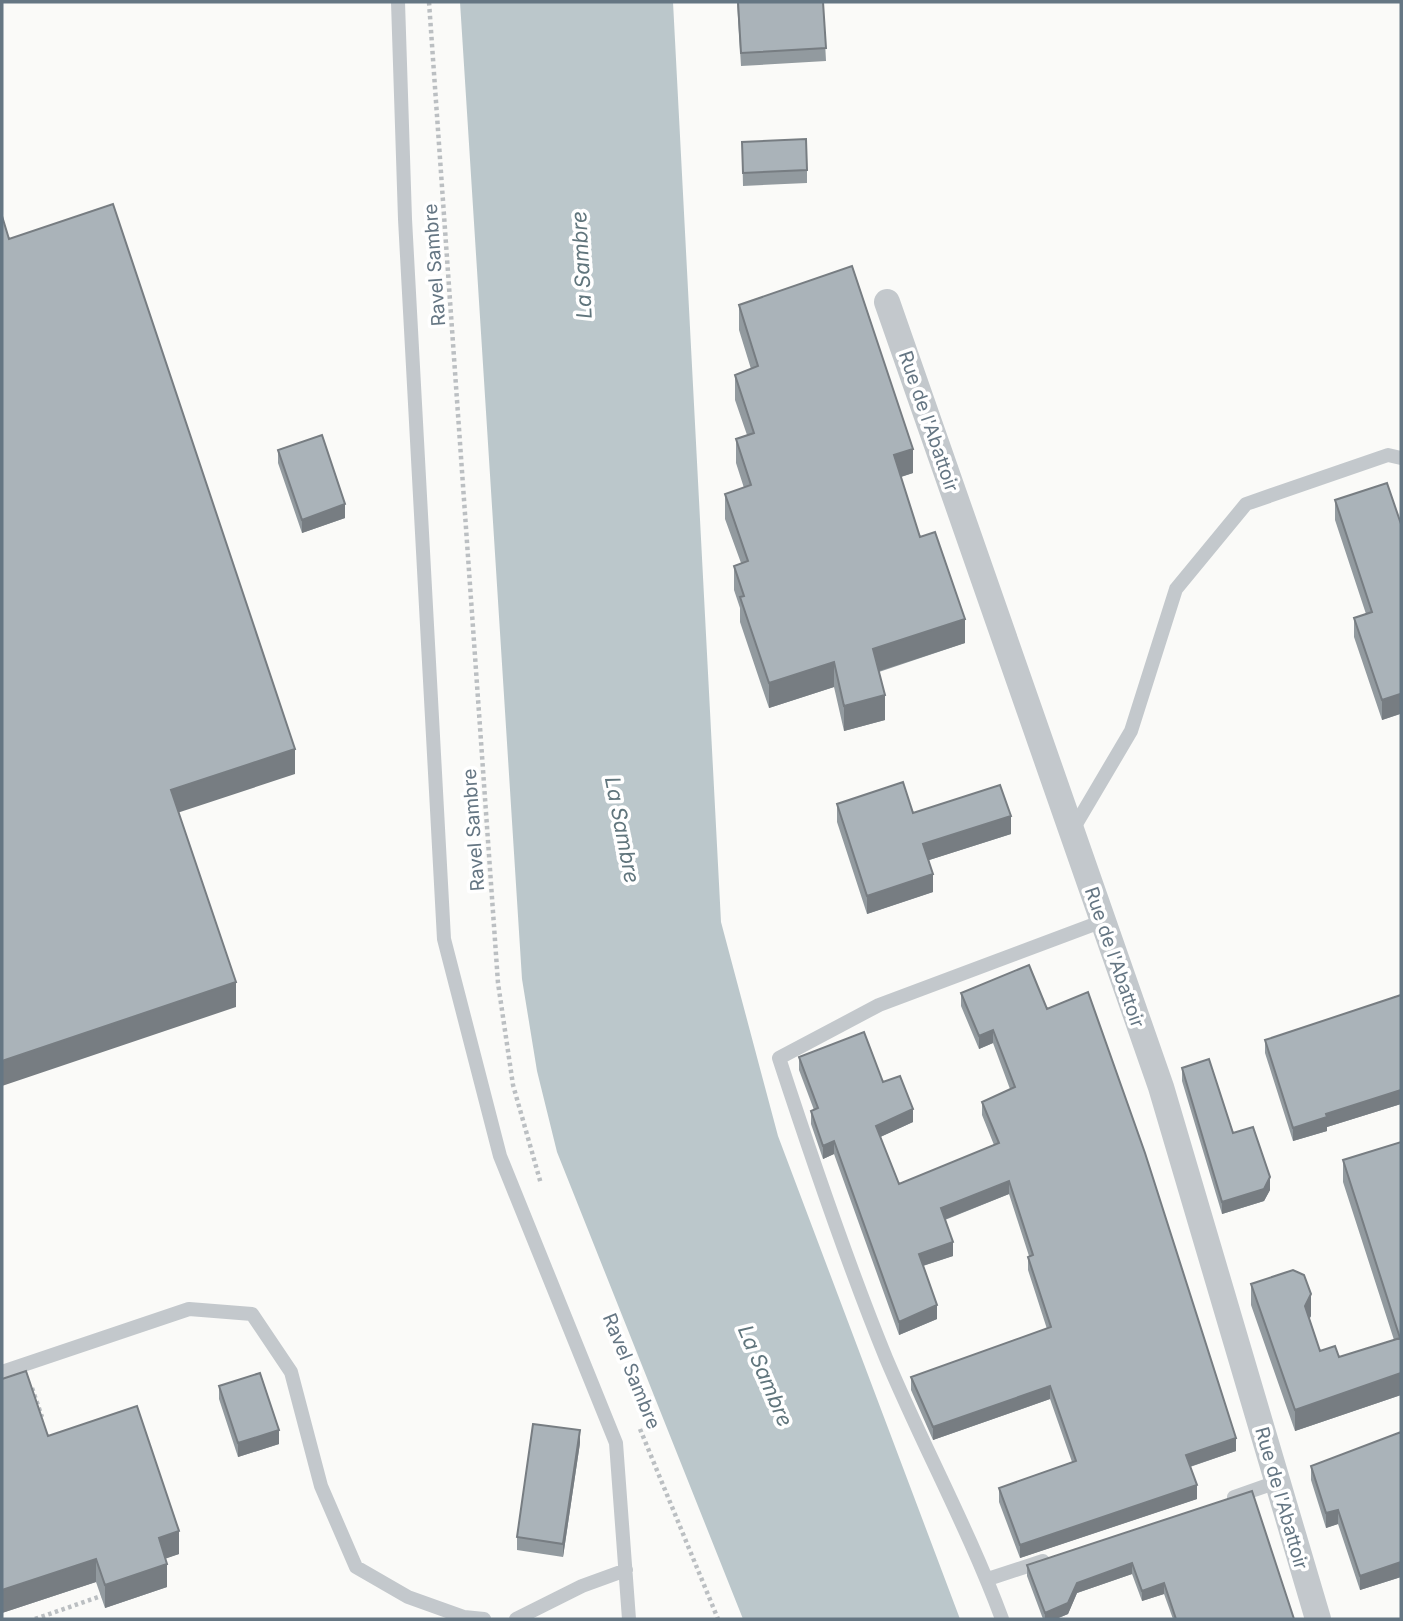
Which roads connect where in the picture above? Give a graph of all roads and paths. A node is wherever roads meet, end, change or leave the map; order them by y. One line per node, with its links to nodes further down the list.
1 (398, 2): 13 (lane)
2 (429, 2): 7 (path, Ravel Sambre)
3 (887, 302): 5 (street, Rue de l'Abattoir)
4 (1401, 458): 5 (lane)
5 (1072, 831): 6 (street, Rue de l'Abattoir)
6 (1102, 921): 10 (street, Rue de l'Abattoir); 14 (lane)
7 (545, 1192)
8 (2, 1372): 17 (lane)
9 (639, 1425): 20 (path, Ravel Sambre)
10 (1278, 1482): 11 (lane); 22 (street, Rue de l'Abattoir)
11 (1225, 1500)
12 (1054, 1557): 14 (lane)
13 (626, 1570): 18 (lane); 19 (lane)
14 (988, 1579): 21 (lane)
15 (108, 1594): 16 (path)
16 (35, 1619)
17 (484, 1619)
18 (516, 1619)
19 (629, 1619)
20 (718, 1619)
21 (1002, 1619)
22 (1318, 1619)

